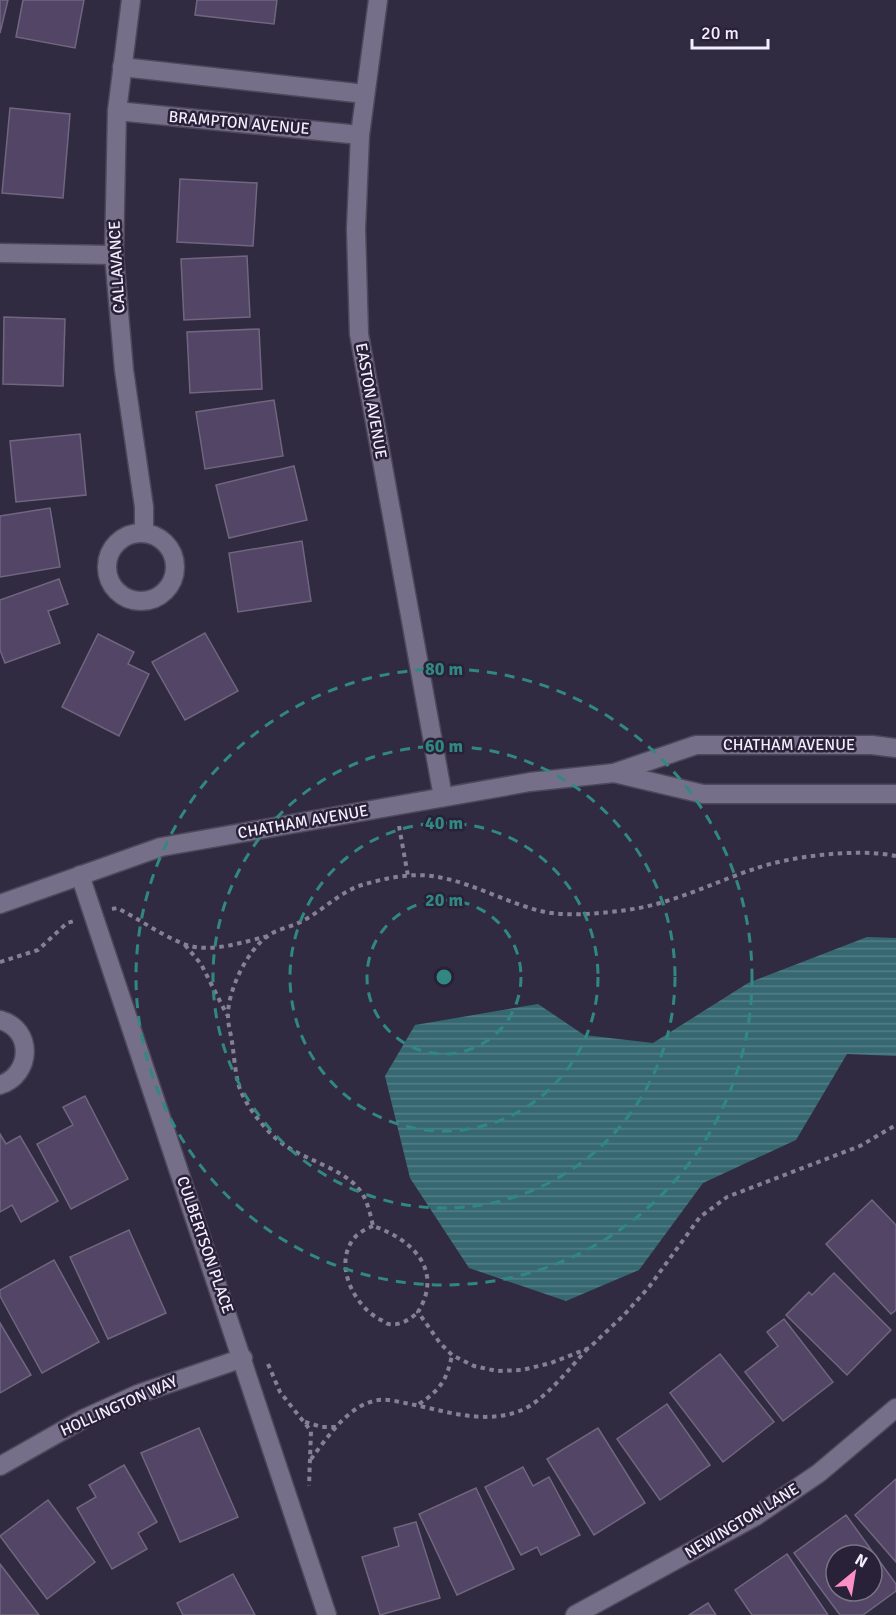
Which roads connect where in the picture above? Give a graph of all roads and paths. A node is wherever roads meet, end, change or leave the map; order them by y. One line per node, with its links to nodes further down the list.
1 (131, 0): 3 (street, CALLAVANCE)
2 (378, 0): 4 (street, EASTON AVENUE)
3 (122, 67): 4 (street); 5 (street, CALLAVANCE)
4 (365, 94): 6 (street, EASTON AVENUE)
5 (117, 111): 6 (street, BRAMPTON AVENUE); 8 (street, CALLAVANCE)
6 (360, 135): 13 (street, EASTON AVENUE)
7 (0, 252): 8 (street)
8 (114, 255): 9 (street, CALLAVANCE)
9 (144, 533)
10 (896, 748): 11 (street, CHATHAM AVENUE)
11 (614, 773): 12 (street, CHATHAM AVENUE); 13 (street, CHATHAM AVENUE)
12 (896, 795)
13 (443, 797): 14 (street, CHATHAM AVENUE)
14 (395, 806): 16 (street, CHATHAM AVENUE); 17 (path)
15 (896, 856): 17 (path)
16 (81, 875): 18 (street, CHATHAM AVENUE); 19 (street, CULBERTSON PLACE)
17 (408, 876): 20 (path)
18 (0, 904)
19 (94, 915): 21 (path); 22 (path); 31 (street, CULBERTSON PLACE)
20 (268, 936): 21 (path); 23 (path)
21 (185, 945): 23 (path)
22 (0, 962)
23 (228, 1016): 27 (path)
24 (0, 1020): 25 (street)
25 (0, 1085)
26 (896, 1125): 29 (path)
27 (374, 1226): 28 (path); 28 (path)
28 (418, 1312): 30 (path)
29 (589, 1348): 30 (path); 32 (path)
30 (452, 1354): 32 (path)
31 (245, 1365): 34 (path); 37 (street, HOLLINGTON WAY); 39 (street, CULBERTSON PLACE)
32 (418, 1405): 35 (path)
33 (896, 1408): 40 (street, NEWINGTON LANE)
34 (304, 1421): 35 (path); 36 (path)
35 (336, 1427): 36 (path)
36 (311, 1459): 38 (path)
37 (0, 1466)
38 (311, 1495)
39 (327, 1615)
40 (575, 1615)

